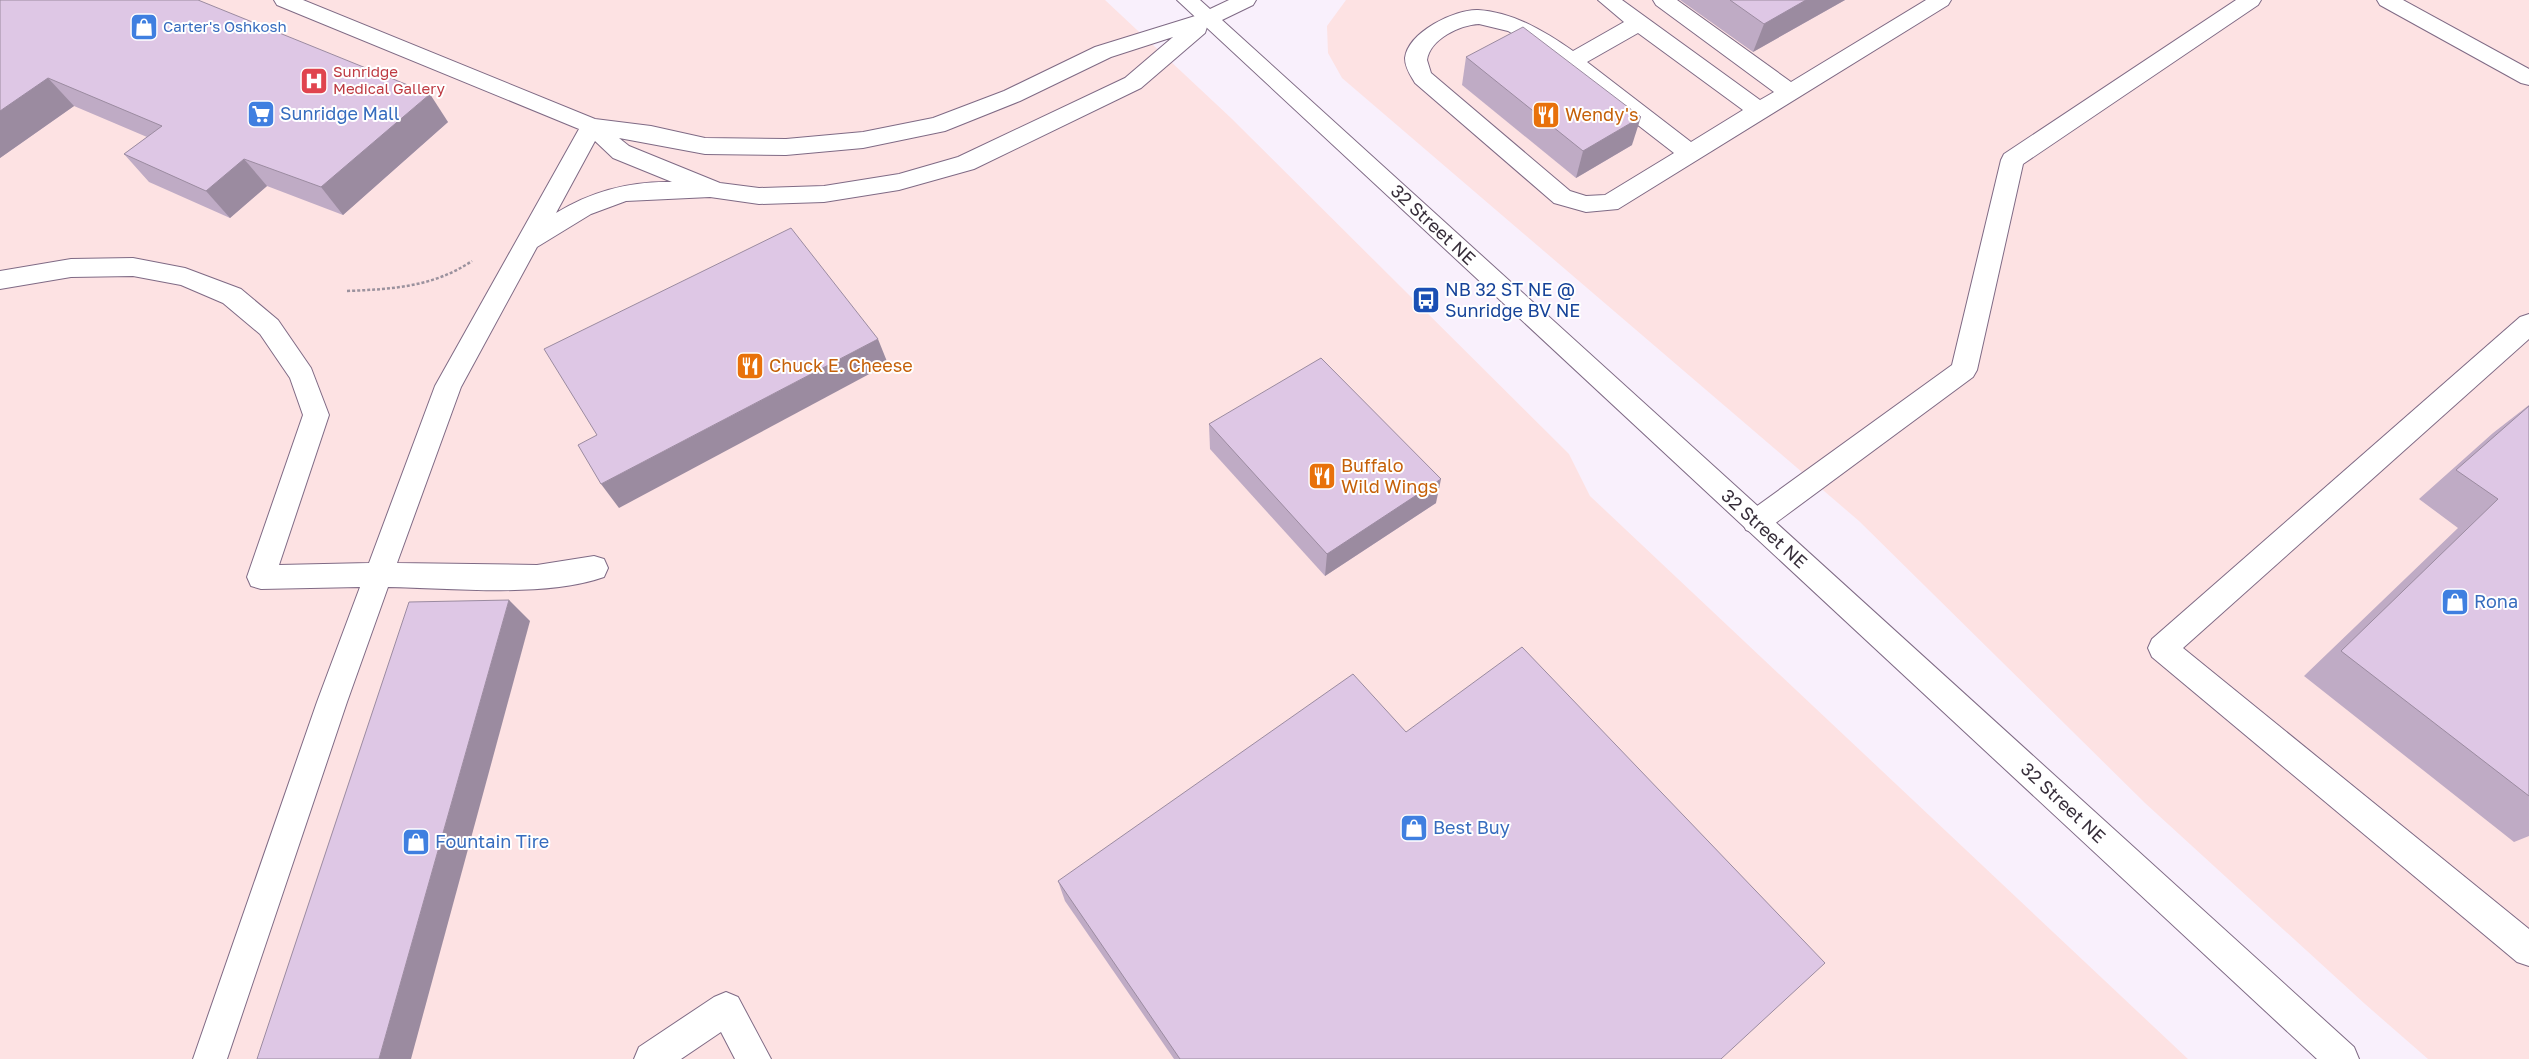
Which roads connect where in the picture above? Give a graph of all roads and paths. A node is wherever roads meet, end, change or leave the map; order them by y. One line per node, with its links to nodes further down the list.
1 (284, 0): 15 (street)
2 (1187, 0): 9 (street, 32 Street NE)
3 (1246, 0): 9 (street)
4 (1608, 0): 10 (street)
5 (1663, 0): 13 (street)
6 (1941, 0): 13 (street)
7 (2251, 0): 23 (street)
8 (2387, 0): 12 (street)
9 (1208, 19): 15 (street); 17 (street); 23 (street, 32 Street NE)
10 (1639, 23): 11 (street); 14 (street)
11 (1571, 62): 16 (street); 16 (street)
12 (2529, 78)
13 (1790, 92): 14 (street)
14 (1759, 111): 16 (street)
15 (592, 126): 17 (street); 18 (street)
16 (1691, 154)
17 (717, 191): 18 (street)
18 (528, 240): 25 (street)
19 (475, 258): 21 (path)
20 (0, 280): 25 (street)
21 (347, 291)
22 (2529, 324): 26 (street)
23 (1756, 522): 30 (street, 32 Street NE)
24 (594, 568): 25 (street)
25 (378, 575): 27 (street)
26 (2529, 950)
27 (210, 1059)
28 (651, 1059): 29 (street)
29 (754, 1059)
30 (2342, 1059)

